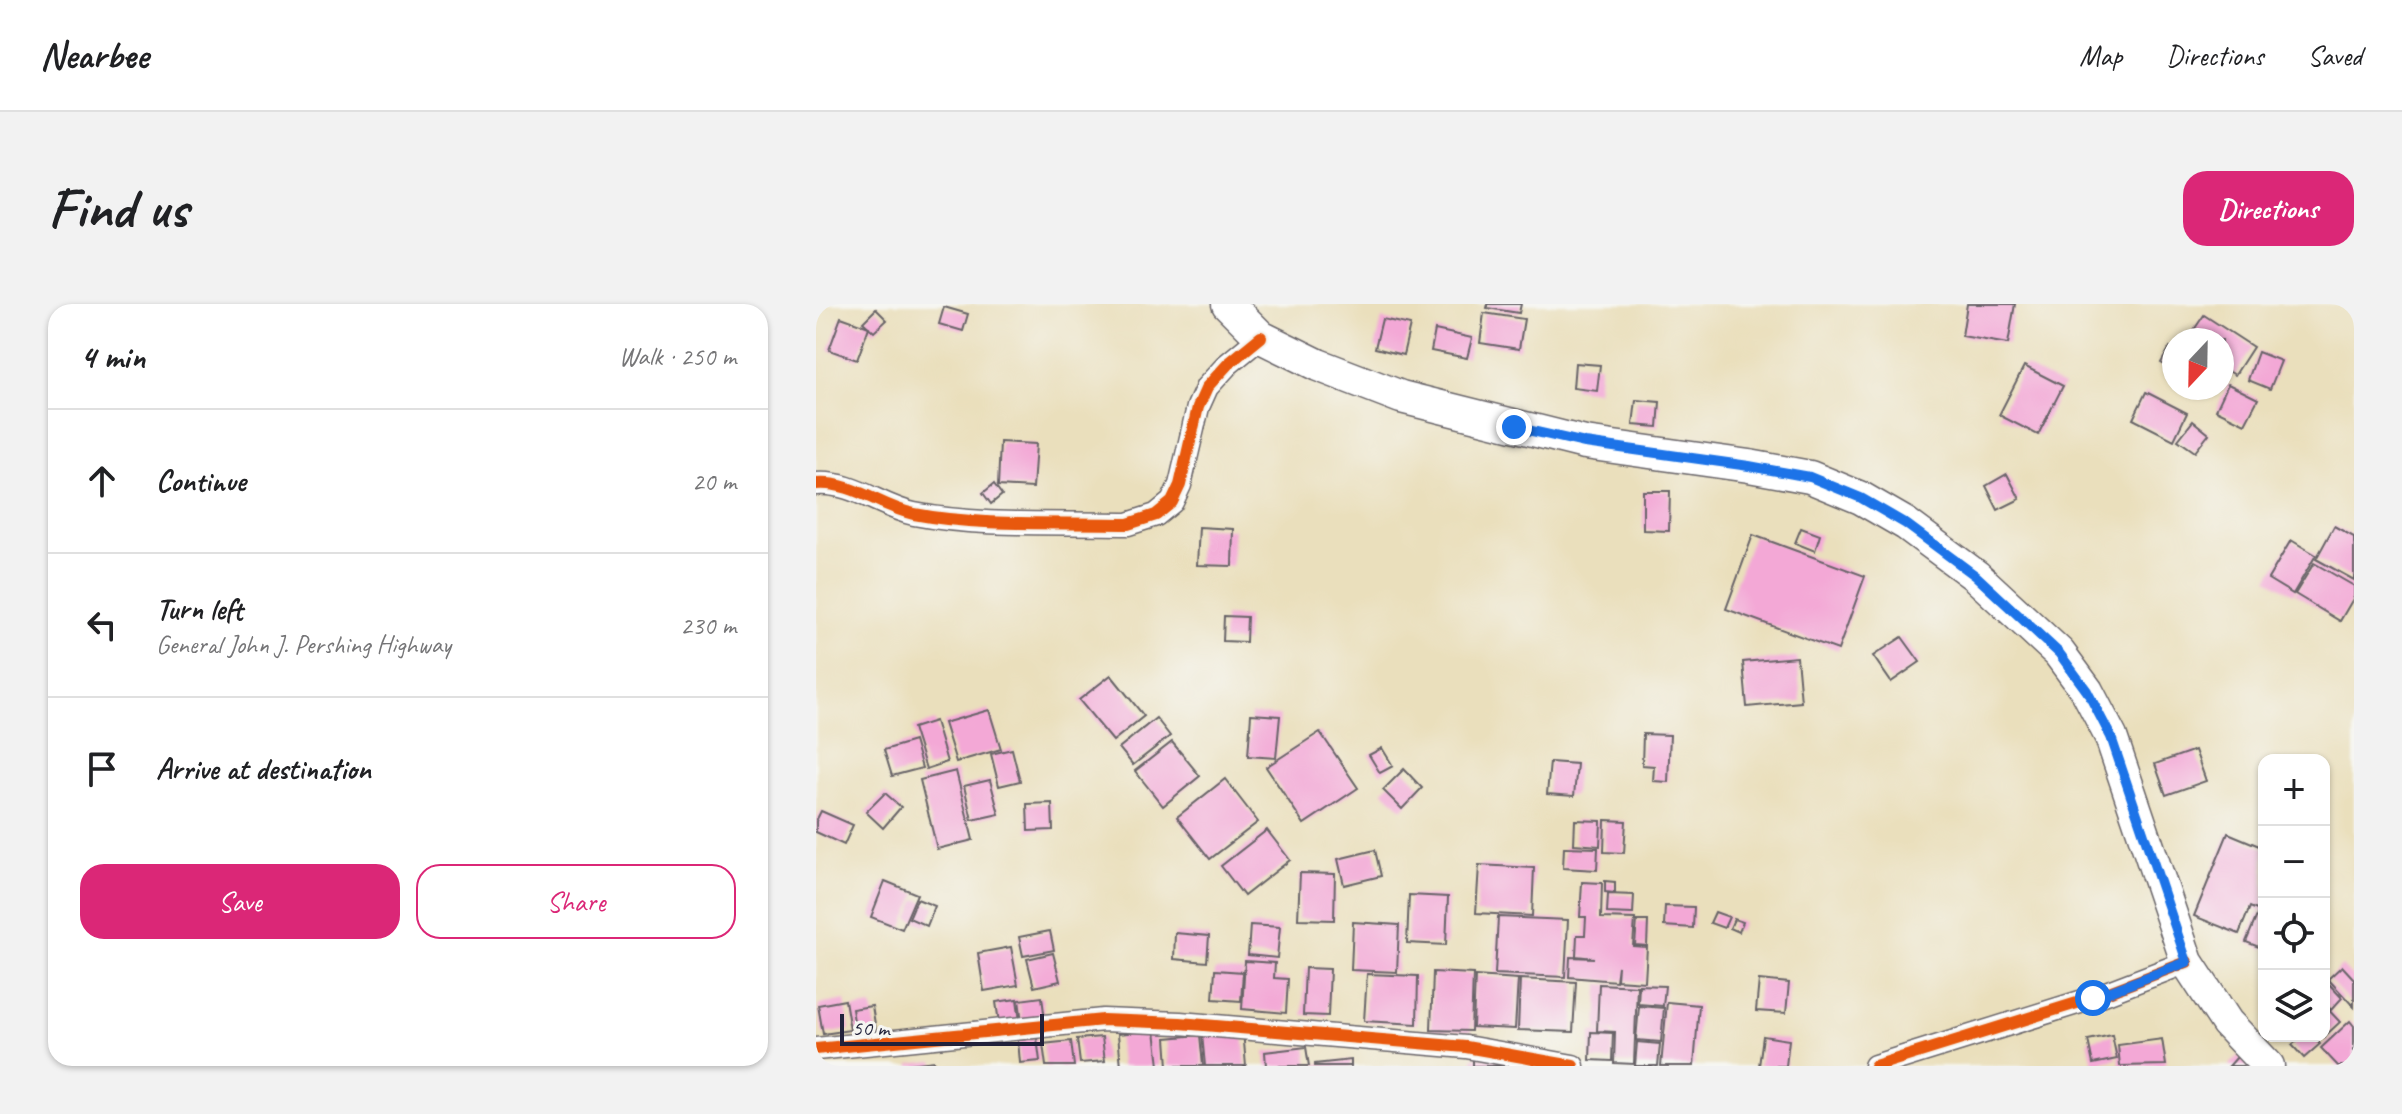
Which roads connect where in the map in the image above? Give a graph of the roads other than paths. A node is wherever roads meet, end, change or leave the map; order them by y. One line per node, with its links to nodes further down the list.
1 (1228, 304): 2 (main road)
2 (1261, 337): 3 (street); 4 (main road)
3 (816, 484)
4 (2187, 962): 7 (street); 8 (main road)
5 (816, 1049): 6 (street)
6 (1573, 1066)
7 (1875, 1066)
8 (2268, 1066)

